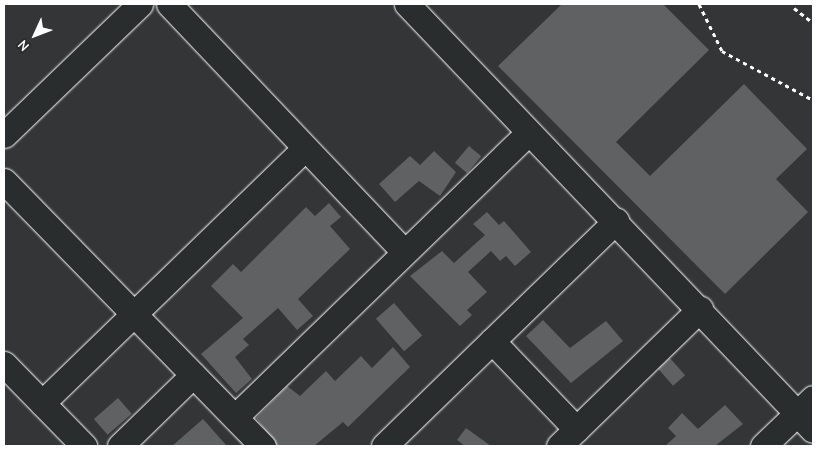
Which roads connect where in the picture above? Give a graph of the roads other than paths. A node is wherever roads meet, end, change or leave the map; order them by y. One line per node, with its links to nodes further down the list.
1 (140, 4): 5 (street)
2 (169, 4): 6 (street)
3 (407, 4): 4 (street)
4 (529, 132): 8 (street); 9 (street)
5 (4, 135)
6 (305, 148): 9 (street); 11 (street)
7 (4, 181): 11 (street)
8 (616, 221): 10 (street); 12 (street)
9 (403, 251): 17 (street)
10 (700, 309): 16 (street); 18 (street)
11 (134, 314): 13 (street); 15 (street)
12 (492, 341): 18 (street); 22 (street)
13 (193, 375): 17 (street); 20 (street)
14 (8, 378): 15 (street)
15 (42, 403): 19 (street)
16 (808, 414): 23 (street)
17 (235, 417): 21 (street)
18 (567, 438)
19 (84, 446)
20 (120, 446)
21 (263, 446)
22 (384, 446)
23 (764, 446)

